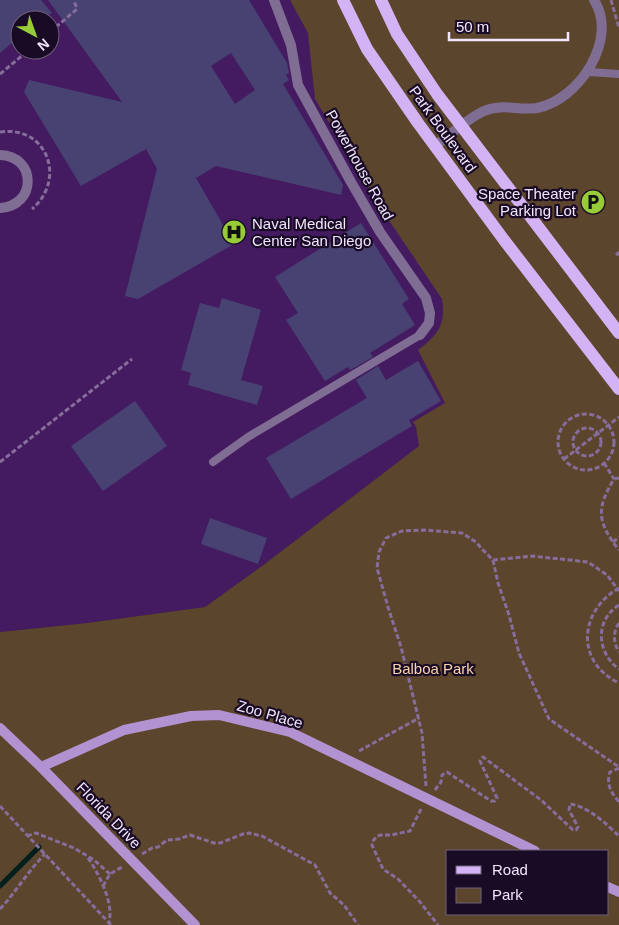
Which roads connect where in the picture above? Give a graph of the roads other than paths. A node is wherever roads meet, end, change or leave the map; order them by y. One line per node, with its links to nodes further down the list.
1 (274, 0): 12 (street, Powerhouse Road)
2 (343, 0): 8 (main road, Park Boulevard)
3 (381, 0): 7 (main road, Park Boulevard)
4 (594, 0): 5 (street)
5 (589, 72): 6 (lane); 7 (street)
6 (619, 74)
7 (462, 126): 8 (street); 11 (main road, Park Boulevard)
8 (435, 146): 13 (main road, Park Boulevard)
9 (0, 155): 10 (street)
10 (0, 208)
11 (619, 333)
12 (420, 334): 14 (lane)
13 (619, 389)
14 (213, 462)
15 (0, 728): 16 (main road, Florida Drive)
16 (41, 767): 17 (main road, Zoo Place); 18 (main road, Florida Drive)
17 (533, 850)
18 (195, 925)

